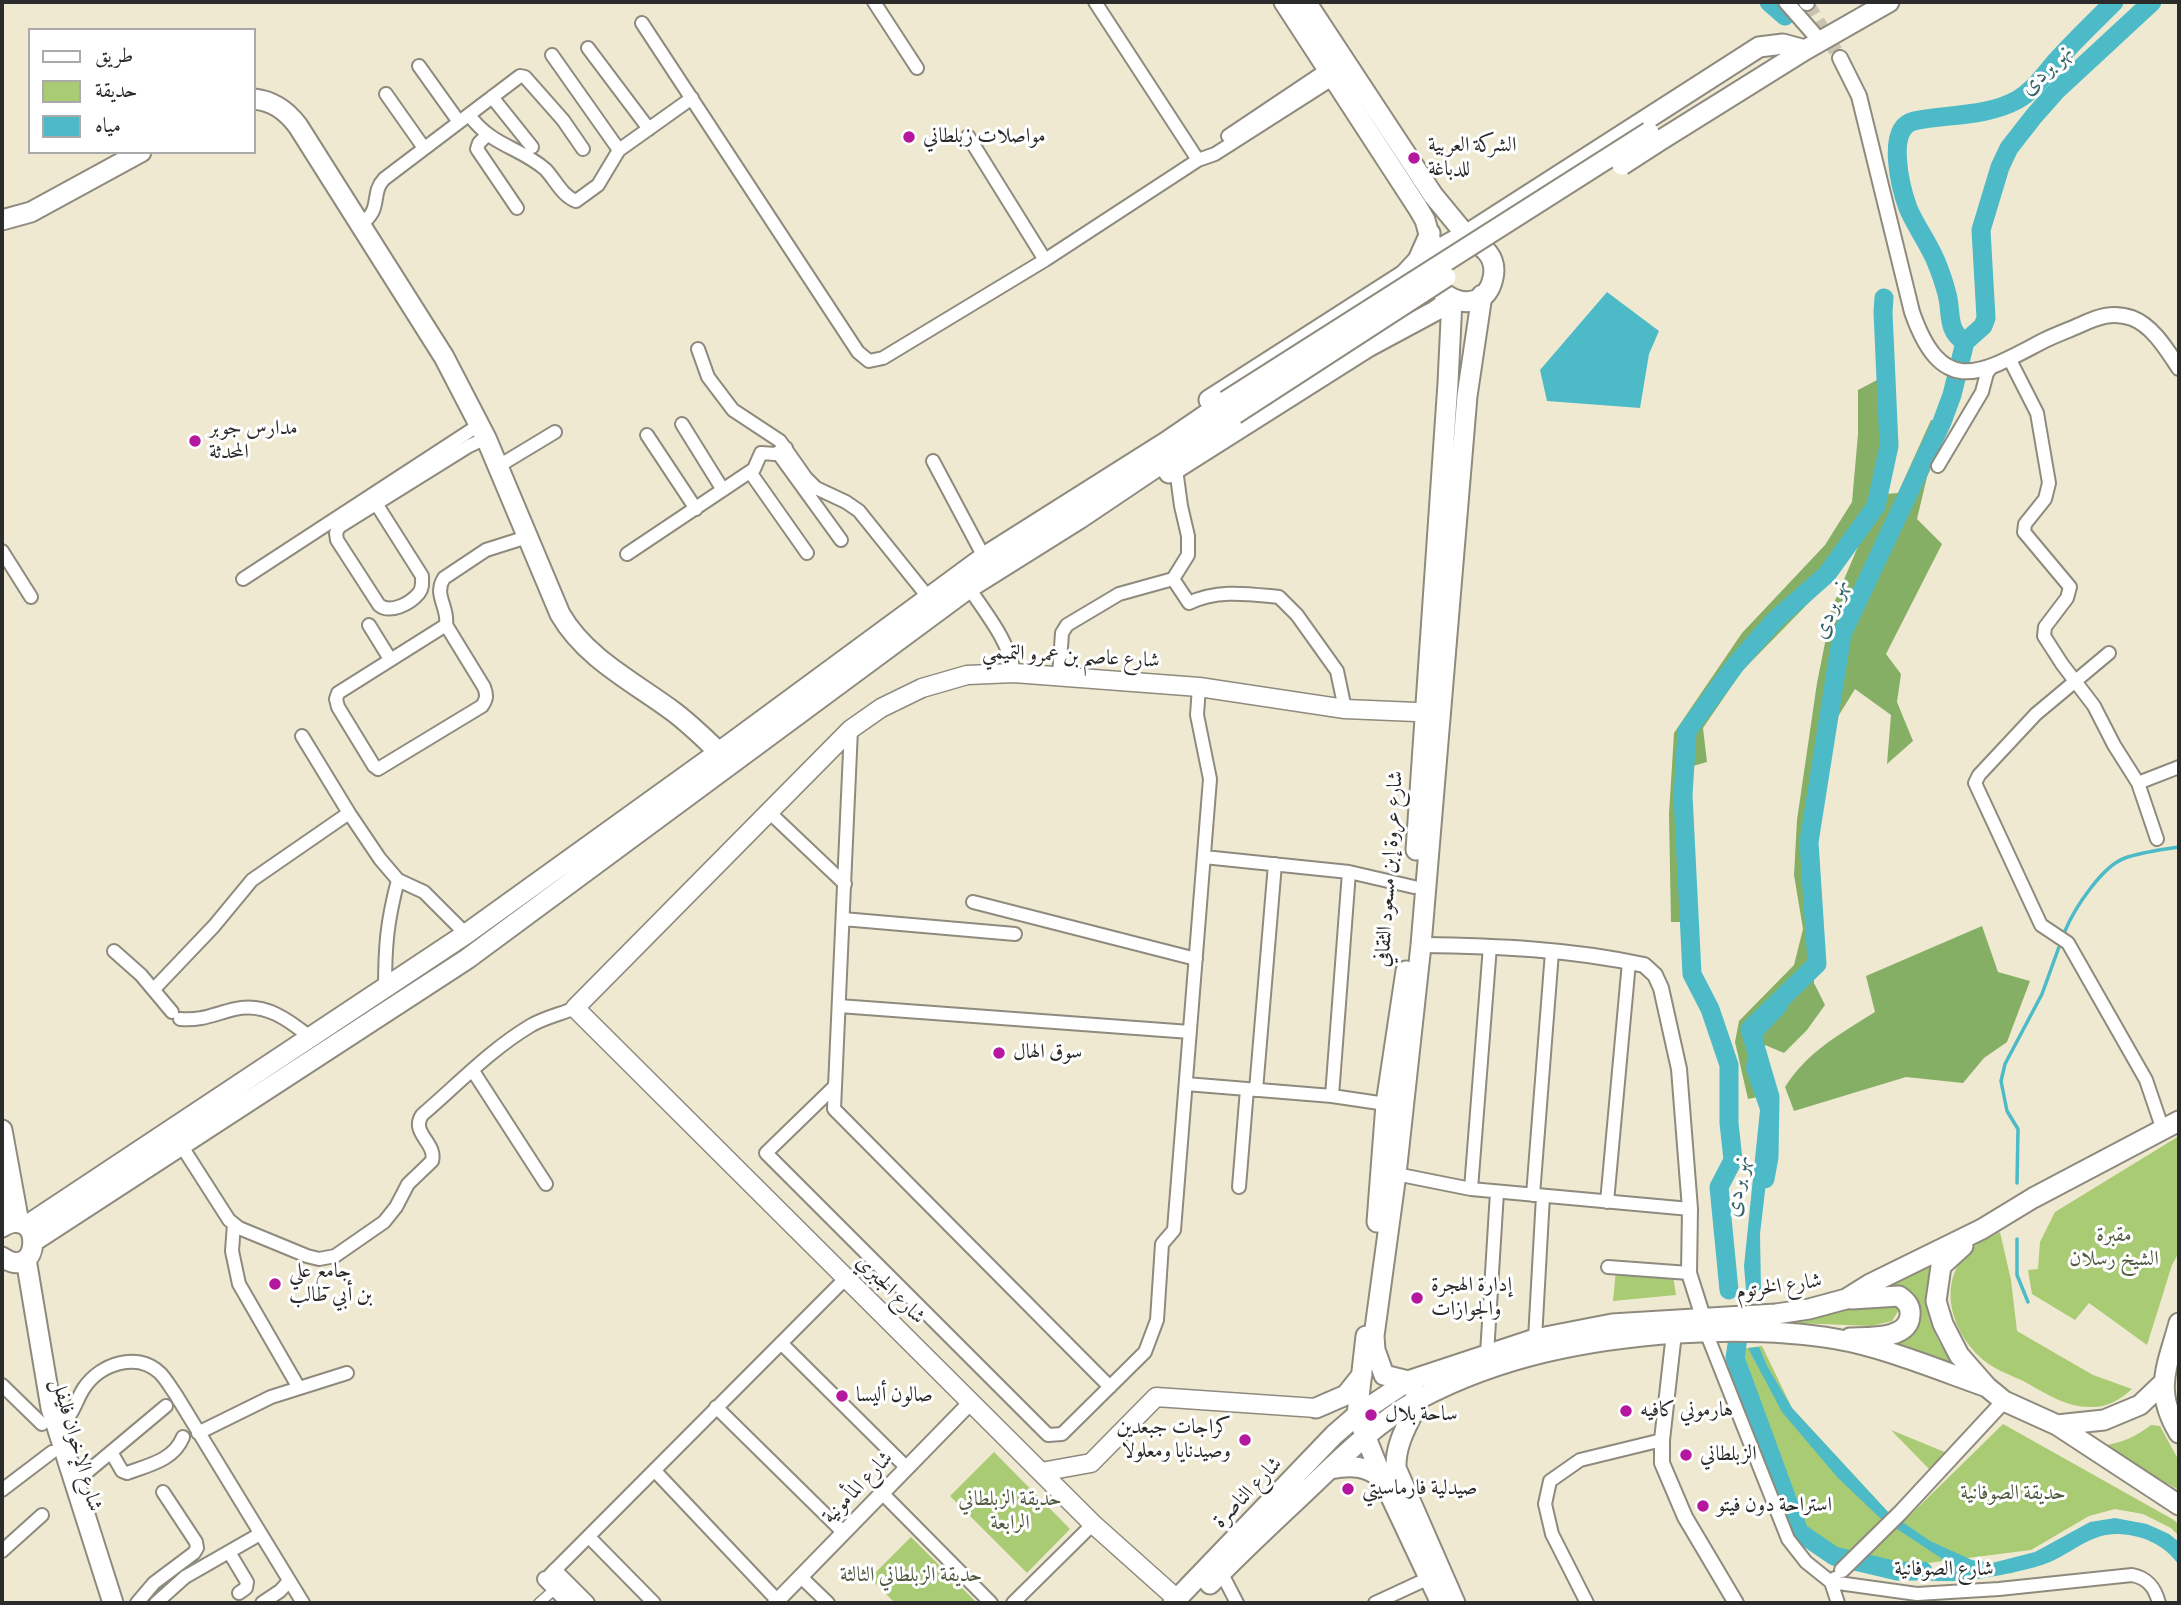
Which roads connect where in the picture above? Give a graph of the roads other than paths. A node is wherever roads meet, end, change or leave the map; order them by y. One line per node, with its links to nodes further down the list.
1 (874, 2): 13 (street)
2 (1095, 2): 28 (street)
3 (1284, 2): 14 (main road)
4 (1306, 2): 33 (main road)
5 (1786, 2): 8 (street)
6 (1889, 2): 8 (main road)
7 (642, 23): 17 (street)
8 (1813, 46): 33 (main road); 44 (main road, bridge)
9 (588, 48): 20 (street)
10 (551, 55): 26 (street)
11 (1840, 58): 43 (street)
12 (419, 66): 19 (street)
13 (917, 68)
14 (1331, 73): 28 (street); 32 (main road)
15 (386, 94): 24 (street)
16 (492, 97): 19 (street); 23 (street); 25 (street)
17 (692, 98): 20 (street); 34 (street)
18 (256, 100): 31 (main road)
19 (464, 118): 21 (street); 24 (street)
20 (649, 129): 26 (street)
21 (487, 135): 26 (street); 29 (street)
22 (968, 136): 34 (street)
23 (531, 147)
24 (424, 148): 31 (street)
25 (583, 149)
26 (619, 150)
27 (137, 154): 30 (main road)
28 (1198, 160): 34 (street)
29 (517, 208)
30 (2, 220)
31 (361, 224): 46 (main road)
32 (1430, 233): 35 (main road); 59 (main road)
33 (1466, 235): 35 (main road); 36 (main road)
34 (1045, 260)
35 (1434, 262): 37 (main road)
36 (1482, 295): 37 (main road); 80 (main road, شارع عروة إبن مسعود الثقافي)
37 (1452, 299): 38 (main road); 39 (main road, شارع عروة إبن مسعود الثقافي)
38 (1416, 321): 39 (main road); 53 (main road)
39 (1450, 333): 80 (main road, شارع عروة إبن مسعود الثقافي)
40 (698, 348): 49 (street)
41 (2010, 360): 42 (street); 43 (street); 77 (street)
42 (2179, 368)
43 (1986, 369): 51 (street)
44 (1231, 407): 58 (main road); 59 (main road)
45 (682, 424): 55 (street)
46 (482, 432): 52 (main road); 56 (street); 66 (street)
47 (555, 432): 52 (street)
48 (647, 435): 57 (street)
49 (782, 450): 54 (street); 61 (street); 70 (street)
50 (933, 461): 65 (street)
51 (1938, 466)
52 (497, 467): 60 (main road)
53 (1176, 469): 58 (main road); 67 (street)
54 (750, 472): 55 (street); 63 (street)
55 (723, 490): 57 (street)
56 (377, 505): 56 (street)
57 (696, 509): 64 (street)
58 (1079, 519): 68 (main road)
59 (1041, 522): 65 (main road)
60 (527, 537): 72 (street); 83 (main road)
61 (841, 540)
62 (2, 551): 69 (street)
63 (807, 553)
64 (627, 554)
65 (984, 557): 70 (main road)
66 (243, 579)
67 (1173, 579): 76 (street); 79 (street)
68 (969, 588): 75 (street); 119 (main road)
69 (31, 597)
70 (929, 597): 83 (main road)
71 (369, 625): 74 (street)
72 (446, 625): 74 (street); 74 (street)
73 (2109, 653): 77 (street)
74 (390, 659)
75 (1014, 674): 76 (main road, شارع عاصم بن عمرو التميمي); 81 (main road, شارع عاصم بن عمرو التميمي)
76 (1059, 676): 78 (main road, شارع عاصم بن عمرو التميمي)
77 (2075, 680): 85 (street); 117 (street)
78 (1199, 687): 79 (main road, شارع عاصم بن عمرو التميمي); 89 (street)
79 (1345, 709): 80 (main road, شارع عاصم بن عمرو التميمي)
80 (1432, 712): 94 (main road, شارع عروة إبن مسعود الثقافي); 99 (main road, شارع عروة إبن مسعود الثقافي)
81 (851, 729): 86 (main road, شارع عاصم بن عمرو التميمي); 93 (street)
82 (302, 736): 87 (street)
83 (719, 752): 97 (main road)
84 (2179, 767): 85 (street)
85 (2138, 783): 88 (street)
86 (769, 812): 93 (street); 108 (main road, شارع عاصم بن عمرو التميمي)
87 (349, 813): 92 (street); 105 (street)
88 (2157, 839)
89 (1204, 857): 90 (street); 103 (street)
90 (1275, 864): 91 (street); 114 (street)
91 (1349, 872): 94 (street); 115 (street)
92 (398, 880): 97 (street); 106 (street)
93 (845, 884): 96 (street)
94 (1414, 887): 116 (main road, شارع عروة إبن مسعود الثقافي)
95 (973, 902): 103 (street)
96 (843, 919): 98 (street); 107 (street)
97 (466, 934): 106 (main road)
98 (1015, 934)
99 (1421, 945): 100 (street); 120 (main road, شارع عروة إبن مسعود الثقافي)
100 (1490, 946): 102 (street); 123 (street)
101 (114, 951): 105 (street)
102 (1552, 952): 104 (street); 125 (street)
103 (1196, 959): 109 (street)
104 (1629, 962): 126 (street); 128 (street)
105 (154, 989): 110 (street)
106 (385, 989): 110 (main road)
107 (839, 1006): 109 (street); 113 (street)
108 (575, 1008): 111 (street); 134 (main road, شارع الجبري)
109 (1190, 1032): 112 (street)
110 (311, 1038): 131 (main road)
111 (473, 1071): 121 (street); 129 (street)
112 (1186, 1084): 114 (street); 148 (street)
113 (835, 1086): 148 (street); 148 (street)
114 (1252, 1089): 115 (street); 122 (street)
115 (1332, 1096): 116 (street)
116 (1386, 1104): 144 (main road, شارع عروة إبن مسعود الثقافي)
117 (2171, 1126): 130 (main road, شارع الخرتوم)
118 (2, 1129): 131 (main road, شارع الإخوان فليفل)
119 (181, 1145): 129 (street); 131 (main road)
120 (1395, 1174): 123 (street); 145 (main road, شارع عروة إبن مسعود الثقافي)
121 (546, 1184)
122 (1239, 1187)
123 (1471, 1189): 124 (street)
124 (1497, 1192): 125 (street); 142 (street)
125 (1538, 1195): 126 (street); 139 (street)
126 (1607, 1202): 128 (street)
127 (2, 1204): 131 (main road, شارع الإخوان فليفل)
128 (1690, 1209): 133 (street)
129 (234, 1224): 150 (street)
130 (1982, 1229): 135 (main road, شارع الخرتوم); 149 (main road)
131 (13, 1244): 158 (main road, شارع الإخوان فليفل)
132 (1608, 1267): 133 (street)
133 (1689, 1273): 137 (street)
134 (846, 1278): 141 (street); 153 (main road, شارع الجبري)
135 (1846, 1299): 137 (main road, شارع الخرتوم); 140 (main road)
136 (2179, 1323): 146 (main road)
137 (1704, 1324): 138 (main road, شارع الناصرة); 139 (main road, شارع الخرتوم); 140 (main road); 190 (street)
138 (1674, 1334): 151 (main road, شارع الناصرة); 164 (street)
139 (1535, 1339): 142 (main road, شارع الخرتوم)
140 (1839, 1339): 149 (main road)
141 (781, 1343): 155 (street); 167 (street)
142 (1487, 1354): 145 (main road, شارع الخرتوم)
143 (347, 1373): 150 (street)
144 (1363, 1373): 156 (main road); 157 (main road, شارع عروة إبن مسعود الثقافي)
145 (1408, 1381): 151 (main road); 157 (main road, شارع الخرتوم)
146 (2162, 1384): 159 (main road); 161 (main road)
147 (2, 1385): 158 (street)
148 (1110, 1387)
149 (1987, 1387): 152 (main road)
150 (299, 1388): 160 (street)
151 (1420, 1399): 163 (main road, شارع الناصرة); 171 (main road)
152 (2004, 1401): 159 (main road); 184 (street)
153 (971, 1402): 167 (street, شارع المأمونية); 170 (main road, شارع الجبري)
154 (166, 1406): 166 (street)
155 (716, 1407): 169 (street); 179 (street)
156 (1316, 1408): 157 (main road); 170 (main road)
157 (1357, 1415): 163 (main road, شارع عروة إبن مسعود الثقافي); 195 (main road, شارع الناصرة)
158 (49, 1425): 160 (street); 165 (main road, شارع الإخوان فليفل); 172 (main road, شارع الإخوان فليفل)
159 (2057, 1425): 176 (main road)
160 (198, 1433): 180 (street)
161 (2179, 1433)
162 (183, 1437): 166 (street)
163 (1365, 1438): 168 (main road, شارع الناصرة); 171 (main road, شارع عروة إبن مسعود الثقافي)
164 (1662, 1440): 211 (street); 212 (street)
165 (52, 1452): 173 (street); 192 (main road, شارع الإخوان فليفل)
166 (111, 1452): 172 (street)
167 (907, 1468): 175 (street, شارع المأمونية)
168 (1330, 1469): 171 (main road); 185 (main road, شارع الناصرة)
169 (655, 1471): 181 (street); 194 (street)
170 (1041, 1472): 178 (main road, شارع الجبري)
171 (1386, 1473): 187 (main road); 210 (main road)
172 (74, 1483): 192 (main road, شارع الإخوان فليفل)
173 (2, 1490)
174 (163, 1492): 196 (street)
175 (882, 1493): 179 (street, شارع المأمونية); 205 (street)
176 (2179, 1505)
177 (42, 1515): 182 (street)
178 (1093, 1524): 195 (main road, شارع الجبري); 206 (street)
179 (844, 1533): 186 (street, شارع المأمونية)
180 (260, 1534): 183 (street); 189 (street)
181 (589, 1537): 188 (street); 203 (street)
182 (2, 1551)
183 (229, 1552): 191 (street); 197 (street)
184 (1842, 1570): 190 (street)
185 (1221, 1572): 195 (main road, شارع الناصرة); 207 (street)
186 (801, 1577): 194 (street, شارع المأمونية); 204 (street)
187 (1429, 1578): 208 (street); 209 (main road)
188 (552, 1580): 200 (street); 201 (street); 202 (street)
189 (289, 1581): 198 (street); 199 (street)
190 (1831, 1582): 193 (street, شارع الصوفانية); 213 (street)
191 (239, 1593)
192 (105, 1598)
193 (1919, 1598): 214 (street, شارع الصوفانية)
194 (777, 1602)
195 (1180, 1602)
196 (137, 1603)
197 (156, 1603)
198 (262, 1603)
199 (303, 1603)
200 (539, 1603)
201 (569, 1603)
202 (587, 1603)
203 (654, 1603)
204 (828, 1603)
205 (991, 1603)
206 (1013, 1603)
207 (1237, 1603)
208 (1375, 1603)
209 (1441, 1603)
210 (1455, 1603)
211 (1587, 1603)
212 (1736, 1603)
213 (1838, 1603)
214 (2159, 1603)

